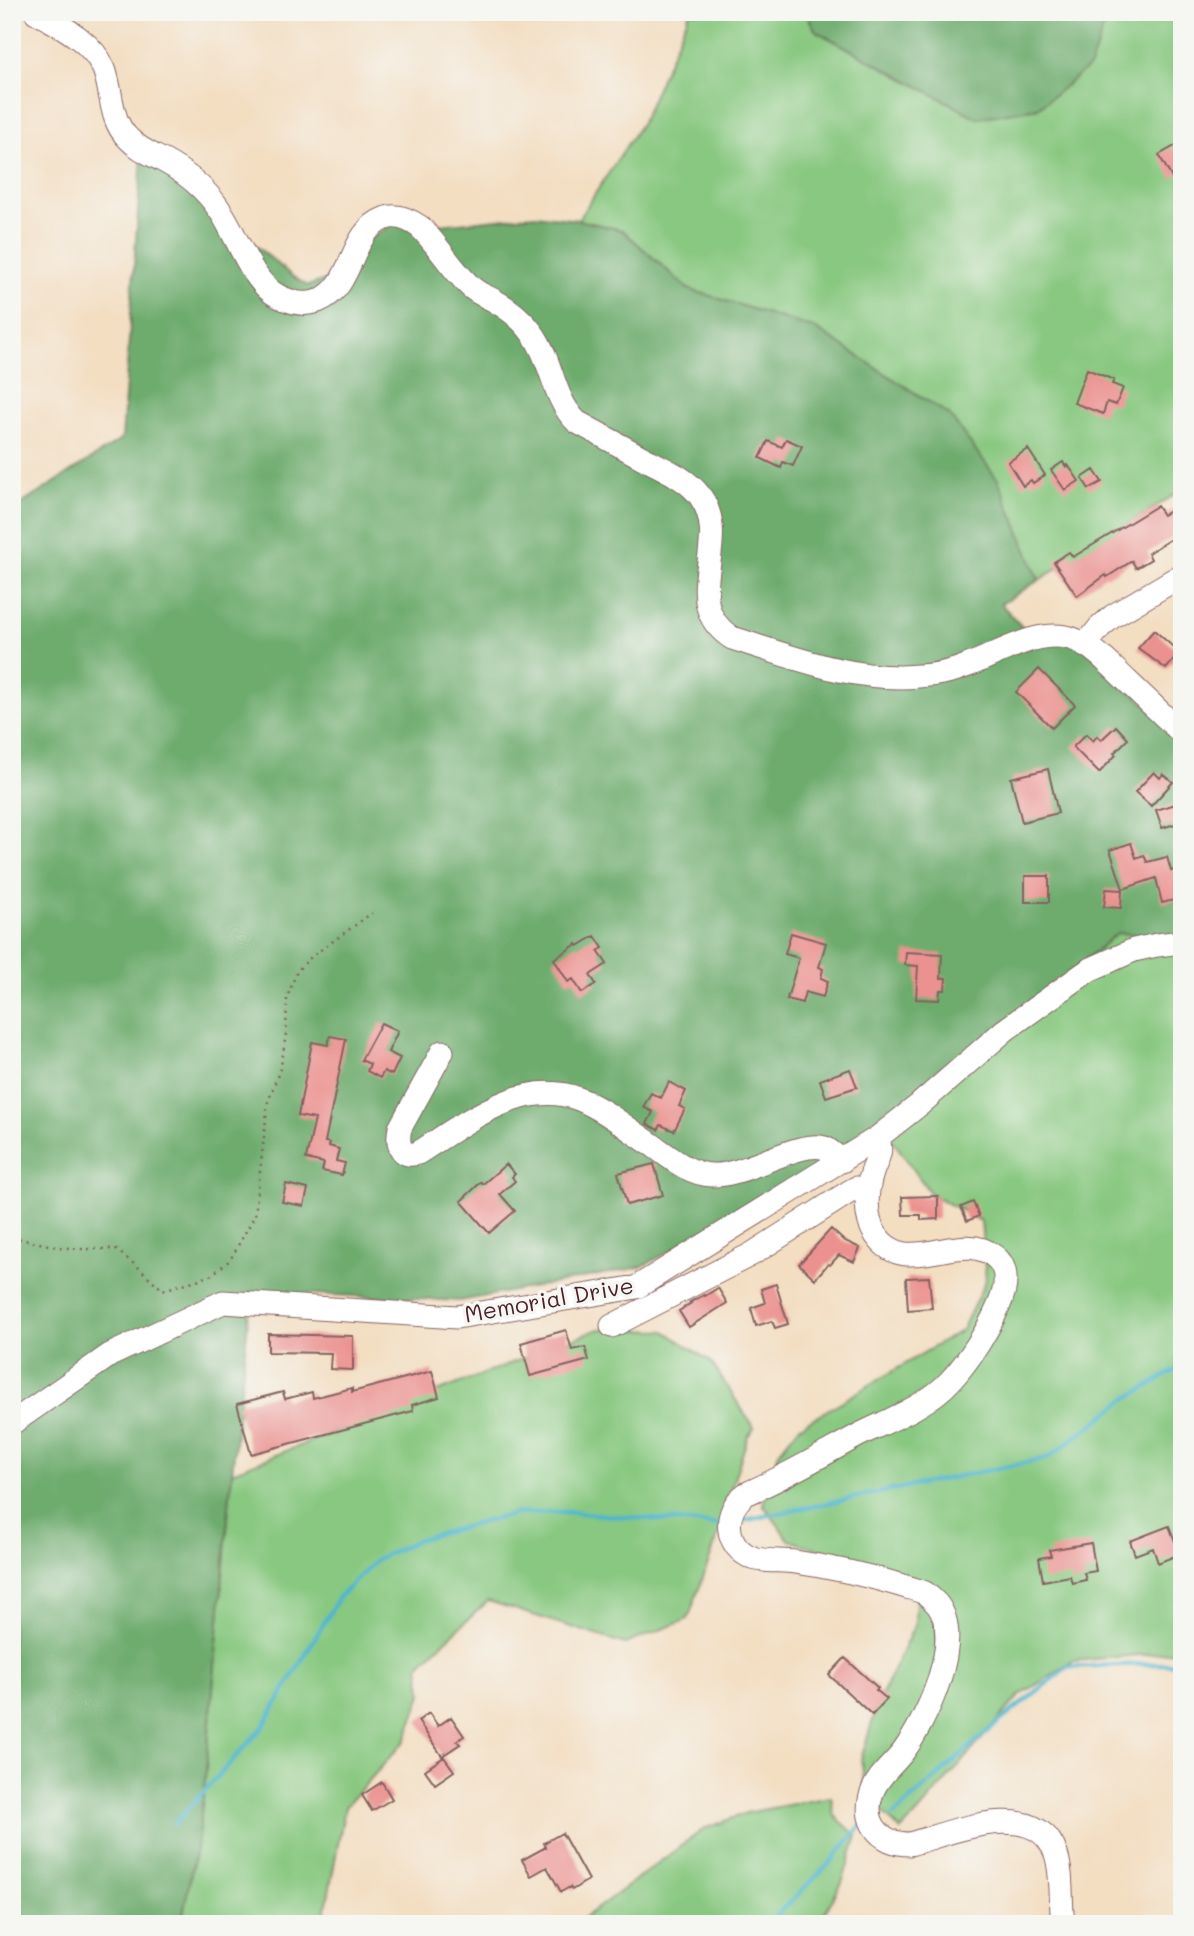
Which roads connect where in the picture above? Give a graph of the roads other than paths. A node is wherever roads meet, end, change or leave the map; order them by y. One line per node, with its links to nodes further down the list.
1 (36, 12): 3 (street)
2 (1182, 575): 3 (street)
3 (1085, 646): 4 (street)
4 (1182, 733)
5 (1182, 942): 7 (street, Memorial Drive)
6 (442, 1052): 8 (street)
7 (877, 1138): 8 (street, Memorial Drive); 9 (street)
8 (842, 1161): 11 (street, Memorial Drive)
9 (869, 1186): 10 (street); 12 (street)
10 (612, 1326)
11 (12, 1423)
12 (1063, 1924)

